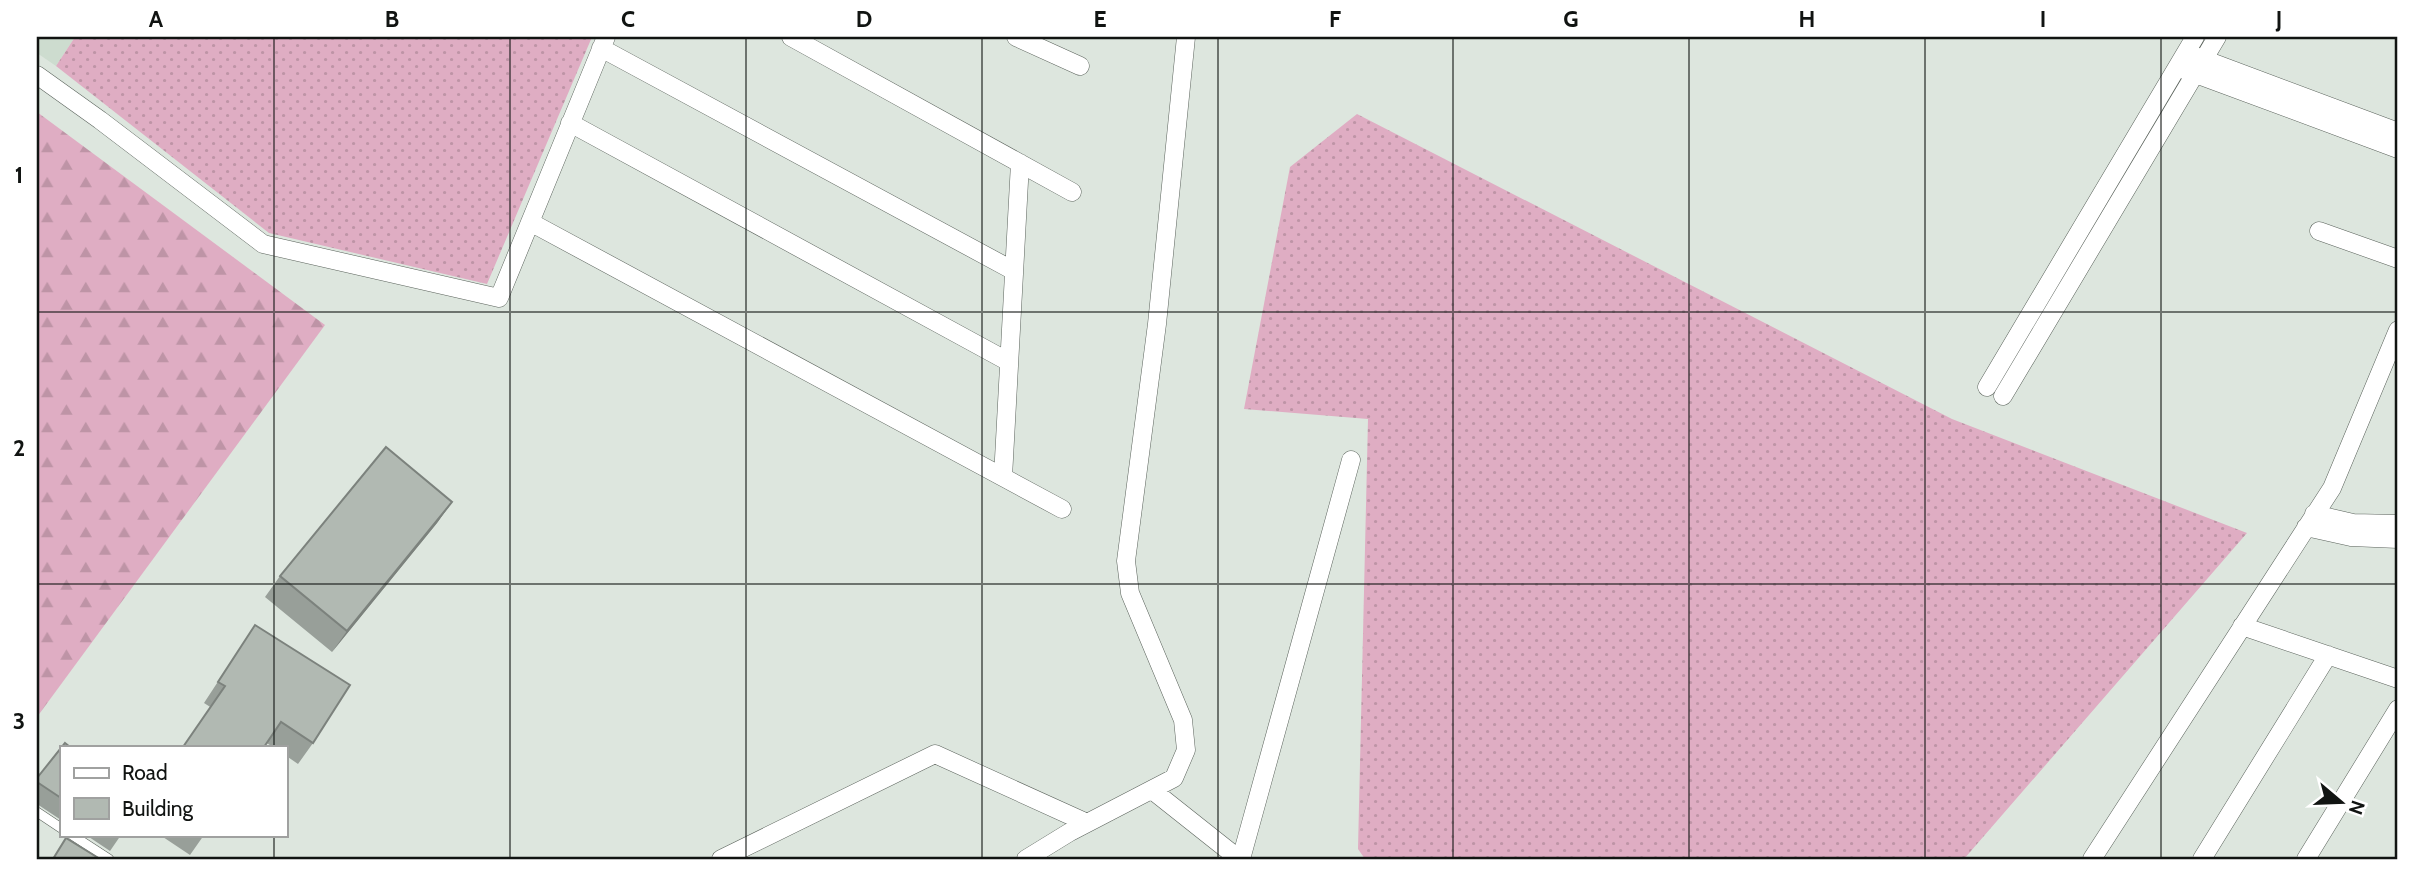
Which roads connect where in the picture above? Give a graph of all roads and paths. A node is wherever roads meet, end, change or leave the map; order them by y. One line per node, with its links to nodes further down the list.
1 (791, 37): 14 (street)
2 (1016, 37): 8 (street)
3 (1186, 37): 34 (street)
4 (2195, 37): 7 (street)
5 (2217, 37): 9 (street)
6 (603, 43): 11 (street); 19 (street)
7 (2181, 60): 9 (street); 22 (street)
8 (1080, 66)
9 (2199, 67): 12 (street); 13 (street); 23 (street)
10 (37, 75): 16 (street)
11 (570, 123): 16 (street); 21 (street)
12 (2398, 132)
13 (2398, 149)
14 (1020, 163): 15 (street); 19 (street)
15 (1072, 192)
16 (530, 222): 25 (street)
17 (2319, 231): 18 (street)
18 (2398, 259)
19 (1014, 271): 21 (street)
20 (2398, 330): 27 (street)
21 (1009, 362): 25 (street)
22 (1987, 387)
23 (2003, 396)
24 (1351, 460): 42 (street)
25 (1003, 477): 26 (street)
26 (1062, 509)
27 (2310, 521): 28 (street); 29 (street); 30 (street)
28 (2398, 524)
29 (2398, 539)
30 (2242, 626): 31 (street); 43 (street)
31 (2328, 655): 32 (street); 44 (street)
32 (2398, 679)
33 (2398, 709): 45 (street)
34 (1152, 790): 36 (street); 42 (street)
35 (37, 811): 37 (lane)
36 (1087, 823): 40 (street); 41 (street)
37 (60, 827)
38 (74, 836): 39 (lane)
39 (109, 859)
40 (722, 859)
41 (1026, 859)
42 (1240, 859)
43 (2092, 859)
44 (2202, 859)
45 (2306, 859)

